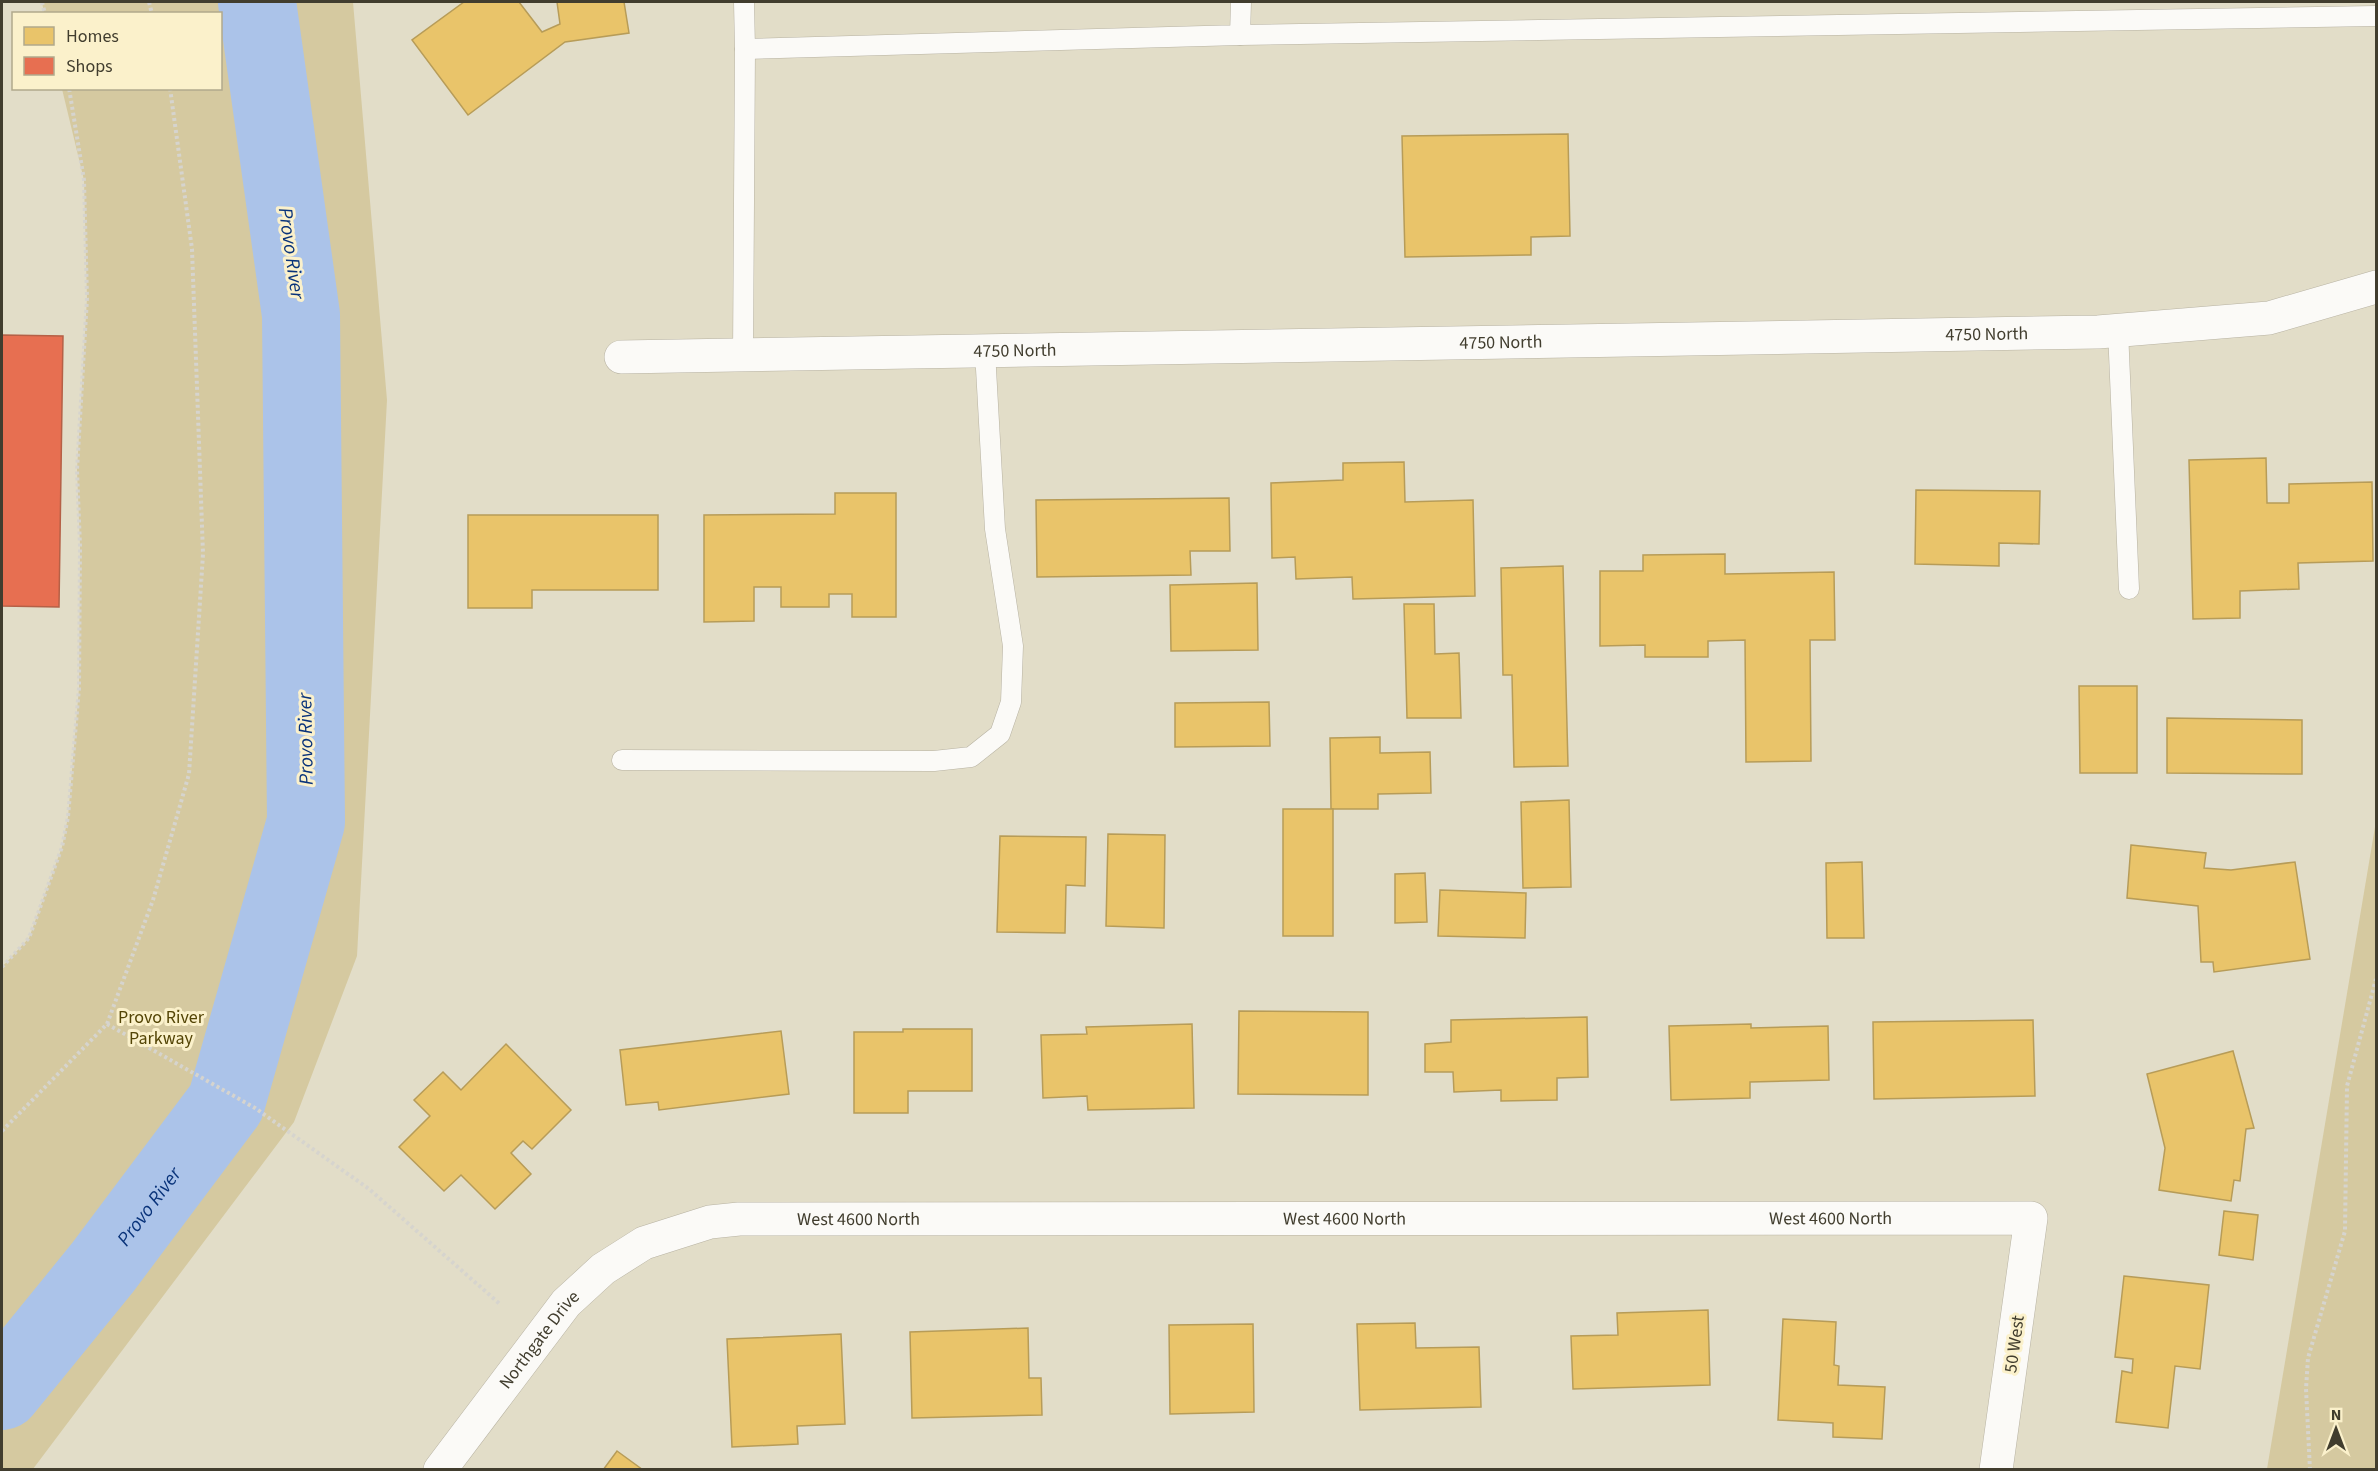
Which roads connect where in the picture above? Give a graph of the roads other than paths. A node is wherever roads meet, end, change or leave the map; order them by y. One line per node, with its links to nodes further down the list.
1 (744, 2): 5 (lane)
2 (1241, 2): 4 (lane)
3 (2376, 16): 4 (lane)
4 (1240, 35): 5 (lane)
5 (745, 49): 9 (lane)
6 (2376, 287): 7 (street, 4750 North)
7 (2118, 330): 8 (street, 4750 North); 11 (lane)
8 (985, 351): 9 (street, 4750 North); 12 (lane)
9 (743, 355): 10 (street, 4750 North)
10 (621, 357)
11 (2129, 589)
12 (622, 760)
13 (2031, 1218): 14 (street, West 4600 North); 16 (street, 50 West)
14 (663, 1237): 15 (street, Northgate Drive)
15 (440, 1470)
16 (1996, 1470)

